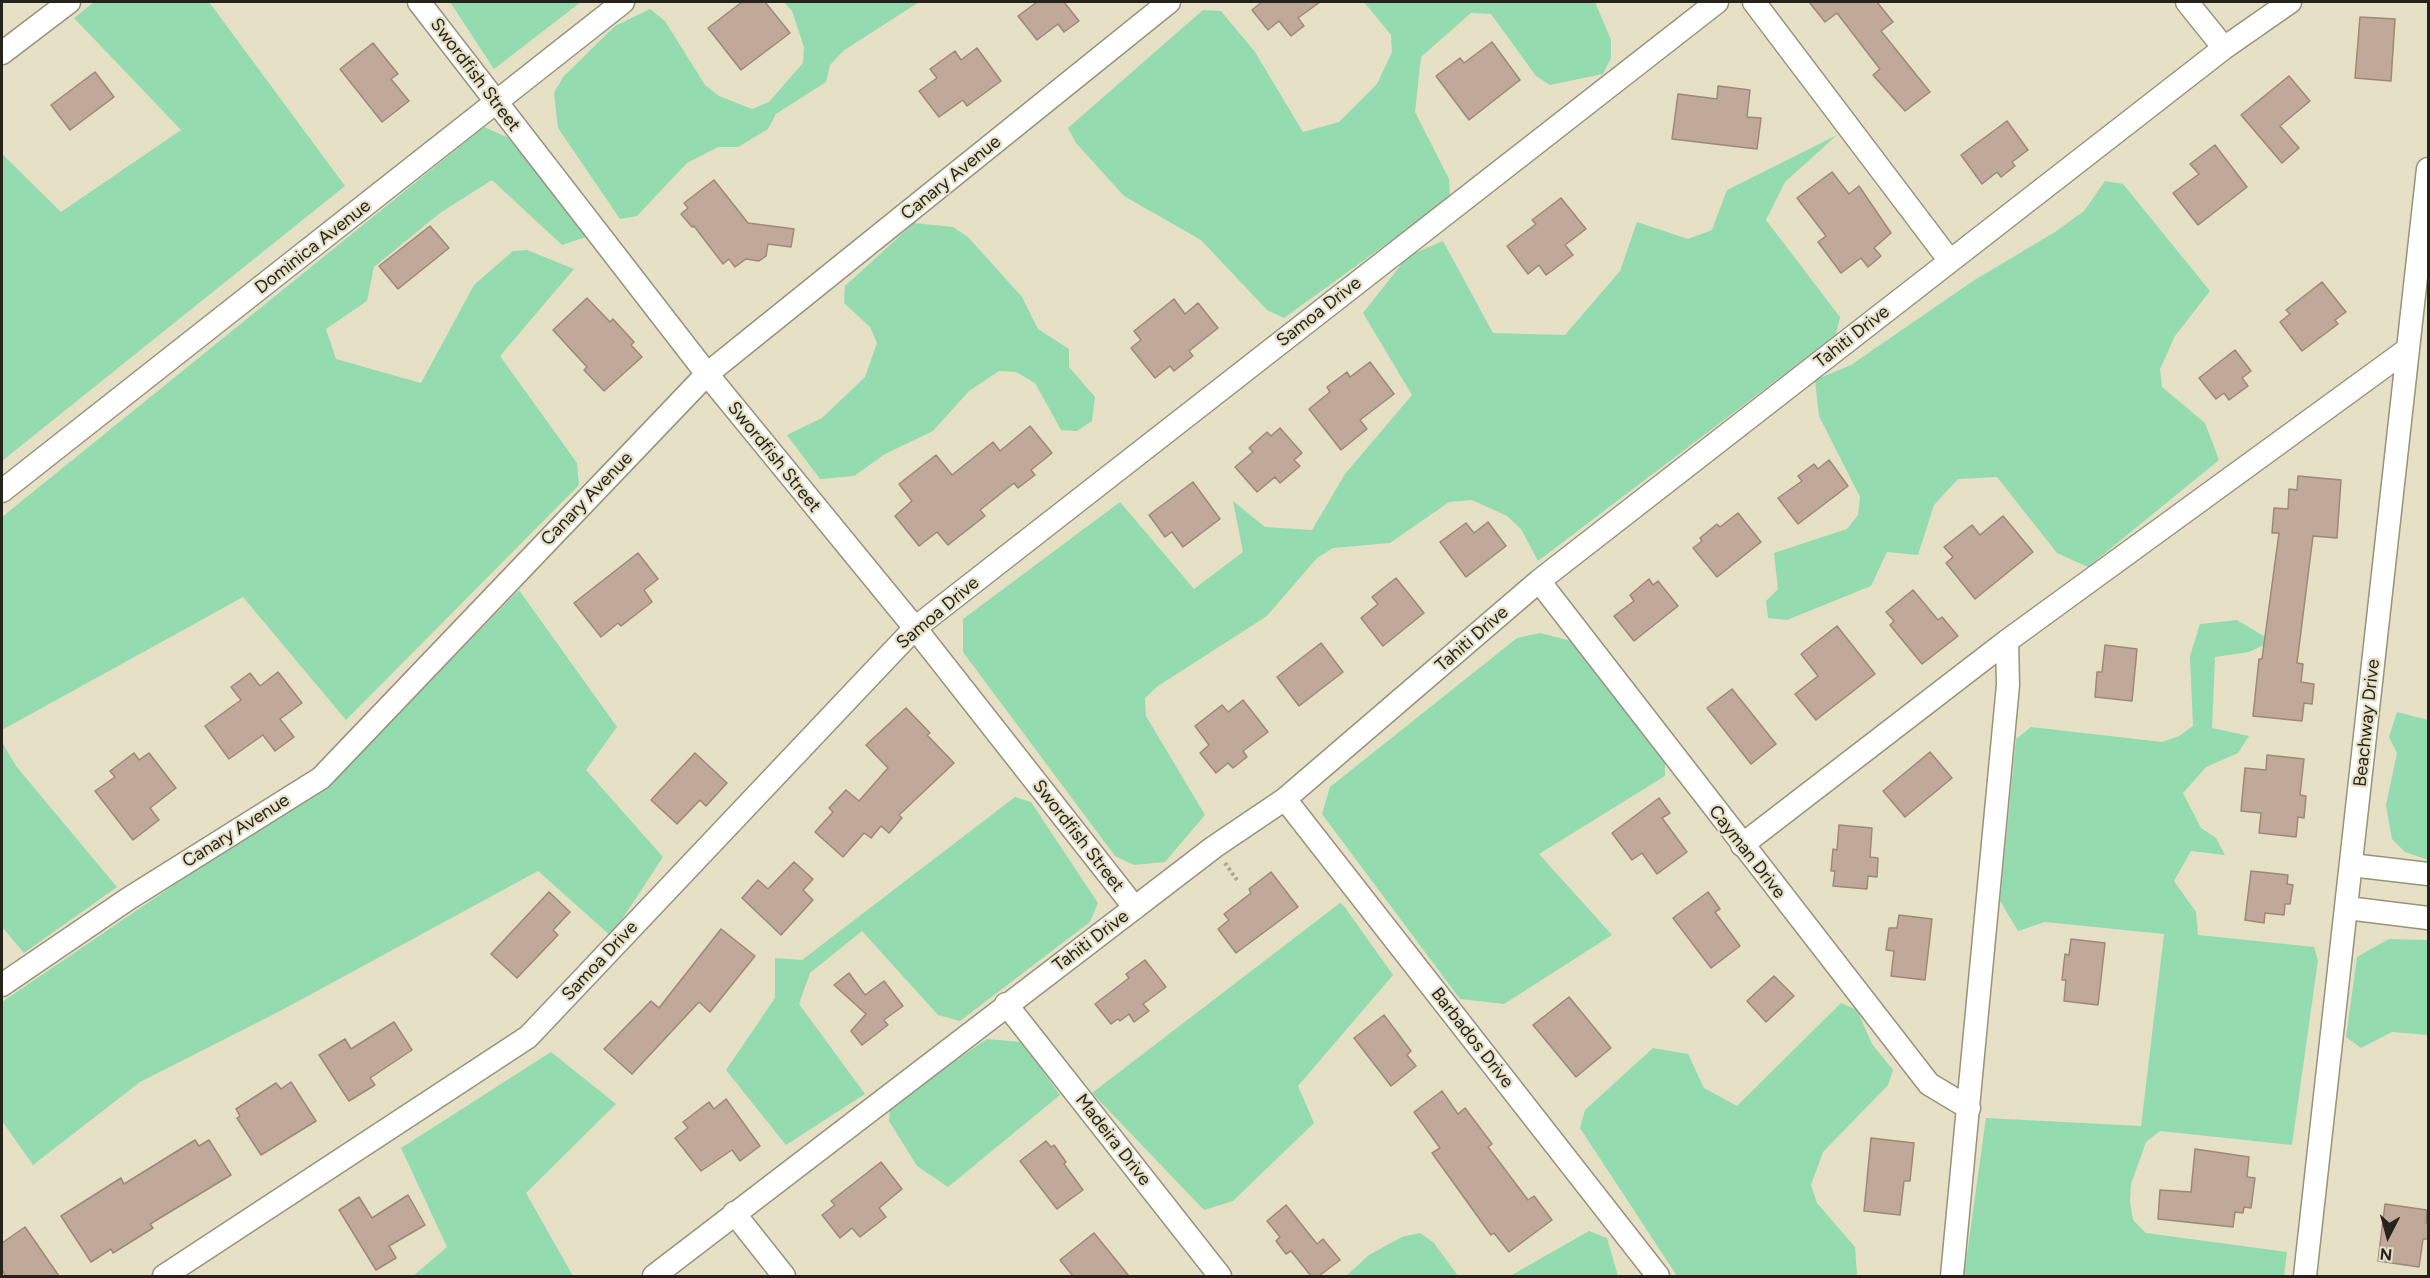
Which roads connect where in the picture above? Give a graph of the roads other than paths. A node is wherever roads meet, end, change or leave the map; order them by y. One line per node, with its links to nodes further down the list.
1 (69, 2): 10 (street)
2 (419, 2): 11 (street, Swordfish Street)
3 (623, 2): 11 (street, Dominica Avenue)
4 (1169, 2): 15 (street, Canary Avenue)
5 (1717, 2): 18 (street, Samoa Drive)
6 (1754, 2): 13 (street)
7 (2187, 2): 9 (street)
8 (2289, 2): 9 (street, Tahiti Drive)
9 (2224, 48): 13 (street, Tahiti Drive)
10 (2, 53)
11 (496, 103): 15 (street, Swordfish Street); 16 (street, Dominica Avenue)
12 (2428, 169): 14 (street, Beachway Drive)
13 (1950, 261): 17 (street, Tahiti Drive)
14 (2408, 349): 19 (street); 22 (street, Beachway Drive)
15 (706, 374): 18 (street, Swordfish Street); 27 (street, Canary Avenue)
16 (2, 491)
17 (1539, 581): 20 (street, Tahiti Drive); 21 (street, Cayman Drive)
18 (915, 628): 24 (street, Swordfish Street); 31 (street, Samoa Drive)
19 (2007, 641): 21 (street); 29 (street)
20 (1285, 799): 24 (street, Tahiti Drive); 35 (street, Barbados Drive)
21 (1742, 845): 29 (street, Cayman Drive)
22 (2351, 865): 23 (street); 25 (street, Beachway Drive)
23 (2428, 874)
24 (1135, 908): 28 (street, Tahiti Drive)
25 (2348, 908): 26 (street); 37 (street, Beachway Drive)
26 (2428, 918)
27 (2, 985)
28 (1006, 1004): 30 (street, Tahiti Drive); 34 (street, Madeira Drive)
29 (1969, 1108): 36 (street)
30 (734, 1213): 32 (street, Tahiti Drive); 33 (street)
31 (164, 1276)
32 (654, 1276)
33 (784, 1276)
34 (1220, 1276)
35 (1658, 1276)
36 (1952, 1276)
37 (2304, 1276)

